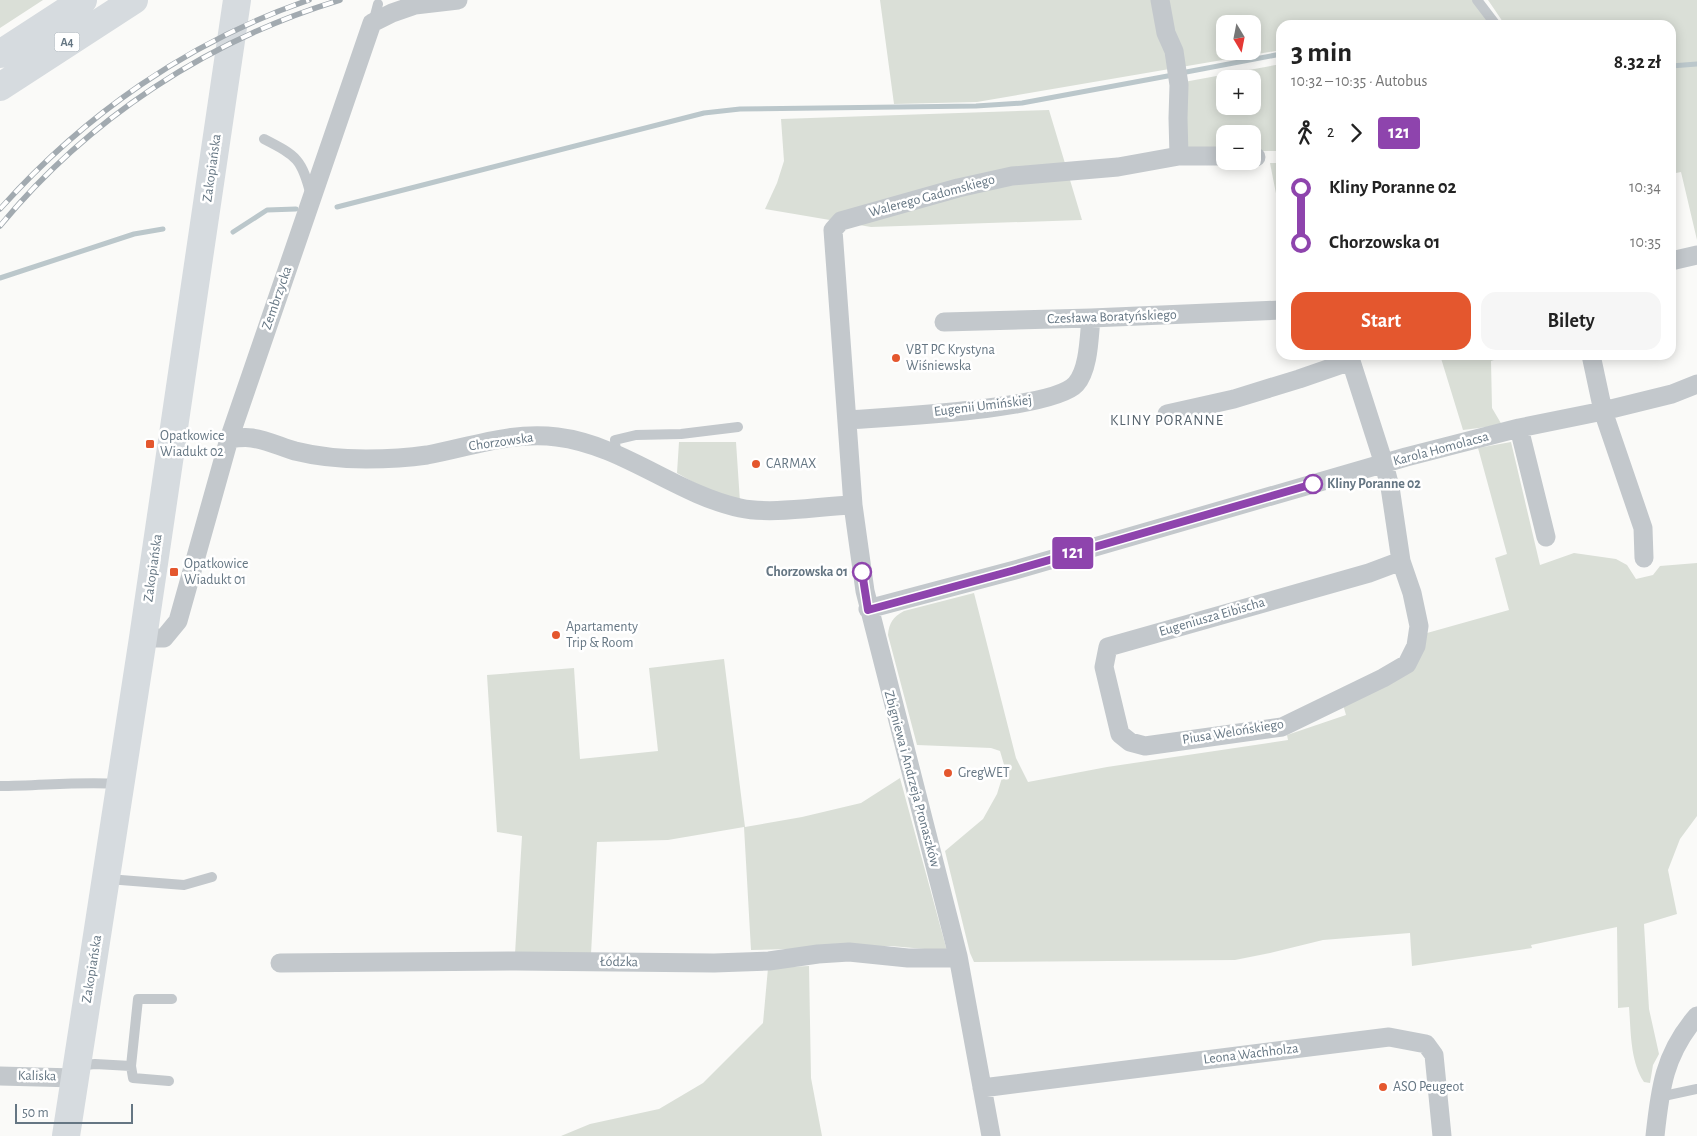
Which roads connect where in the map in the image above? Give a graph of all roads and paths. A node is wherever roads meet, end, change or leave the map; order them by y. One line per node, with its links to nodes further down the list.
1 (83, 0): 10 (main road, A4)
2 (134, 0): 11 (main road, A4)
3 (236, 0): 38 (main road, Zakopiańska)
4 (458, 0): 9 (street)
5 (1160, 0): 13 (street)
6 (1478, 0): 8 (lane)
7 (378, 4): 9 (lane)
8 (1492, 20)
9 (372, 24): 15 (street, Zembrzycka)
10 (0, 54)
11 (0, 86)
12 (264, 139): 15 (lane)
13 (1179, 156): 14 (street, Walerego Gadomskiego); 27 (street, Walerego Gadomskiego)
14 (1216, 156)
15 (311, 199): 30 (street, Zembrzycka)
16 (1697, 255): 17 (street)
17 (1676, 260)
18 (1276, 310): 19 (street, Czesława Boratyńskiego)
19 (1091, 318): 20 (street, Czesława Boratyńskiego); 27 (street, Eugenii Umińskiej)
20 (944, 322)
21 (1345, 360): 26 (street)
22 (1351, 360): 32 (street)
23 (1591, 360): 25 (street)
24 (1697, 384): 25 (street, Karola Homolacsa)
25 (1603, 412): 29 (street, Karola Homolacsa); 35 (street)
26 (1167, 414)
27 (847, 420): 33 (street, Zbigniewa i Andrzeja Pronaszków)
28 (738, 426): 31 (lane)
29 (1519, 428): 32 (street, Karola Homolacsa); 34 (street)
30 (229, 439): 31 (street, Chorzowska); 38 (street, Zembrzycka)
31 (616, 454): 33 (street, Chorzowska)
32 (1384, 464): 36 (street); 37 (street, Karola Homolacsa)
33 (853, 505): 37 (street, Zbigniewa i Andrzeja Pronaszków)
34 (1546, 537)
35 (1644, 558)
36 (1401, 561): 39 (street, Eugeniusza Eibischa); 39 (street, Piusa Welońskiego)
37 (868, 610): 44 (street, Zbigniewa i Andrzeja Pronaszków)
38 (143, 638): 40 (main road, Zakopiańska)
39 (1120, 734)
40 (121, 784): 41 (lane); 43 (main road, Zakopiańska)
41 (0, 786)
42 (212, 877): 43 (lane)
43 (106, 879): 49 (main road, Zakopiańska)
44 (958, 956): 45 (street, Łódzka); 52 (street, Zbigniewa i Andrzeja Pronaszków)
45 (280, 963)
46 (172, 999): 48 (lane)
47 (1697, 1016): 54 (street)
48 (130, 1066): 49 (lane); 51 (lane)
49 (76, 1072): 50 (street, Kaliska); 55 (main road, Zakopiańska)
50 (0, 1076)
51 (169, 1081)
52 (982, 1088): 56 (street, Zbigniewa i Andrzeja Pronaszków); 57 (street, Leona Wachholza)
53 (1697, 1090): 54 (lane)
54 (1659, 1097): 58 (street)
55 (66, 1136)
56 (991, 1136)
57 (1442, 1136)
58 (1654, 1136)

